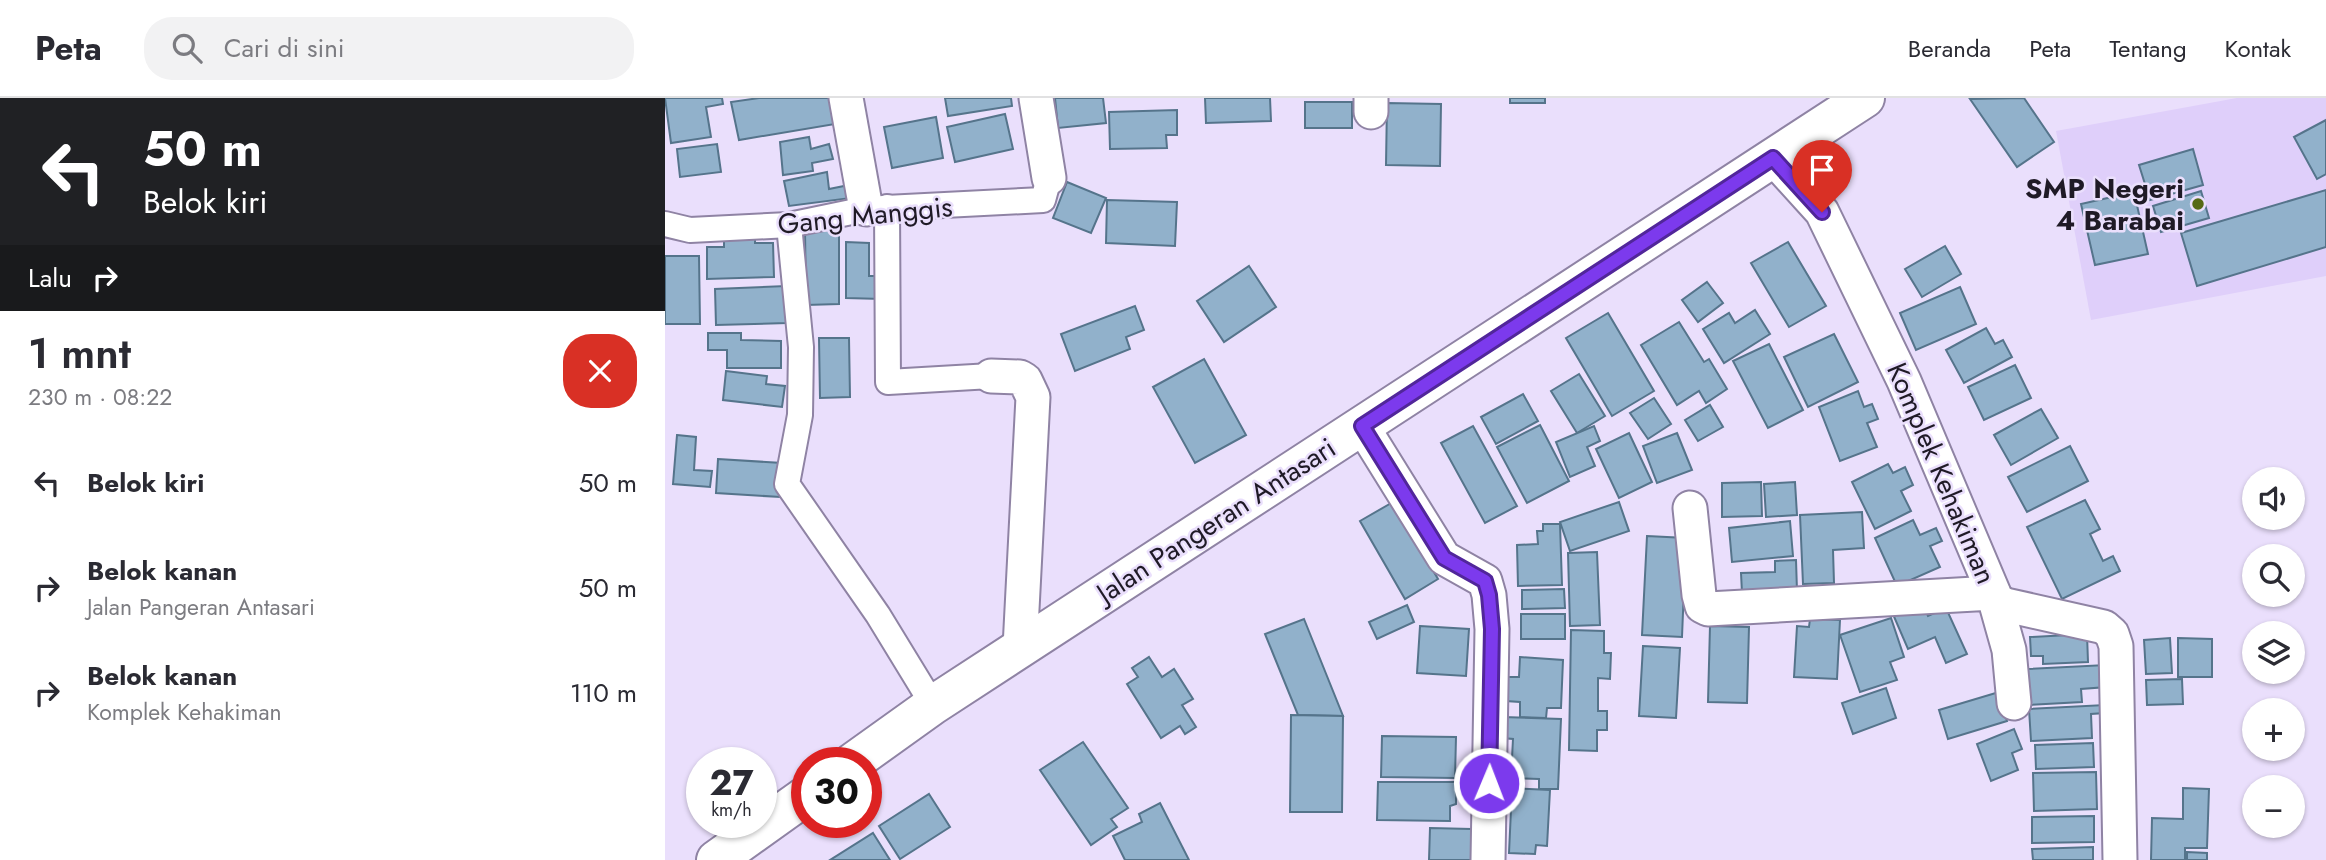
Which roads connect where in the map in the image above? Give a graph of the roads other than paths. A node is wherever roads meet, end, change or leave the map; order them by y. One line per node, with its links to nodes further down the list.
1 (846, 98): 6 (street)
2 (1036, 98): 5 (street)
3 (1865, 98): 4 (main road, Jalan Pangeran Antasari)
4 (1773, 158): 10 (main road, Jalan Pangeran Antasari); 12 (street, Komplek Kehakiman)
5 (1049, 178): 6 (street, Gang Manggis)
6 (876, 208): 8 (street, Gang Manggis); 9 (street)
7 (665, 224): 8 (street, Gang Manggis)
8 (789, 225): 15 (street)
9 (991, 376): 13 (street)
10 (1362, 426): 13 (main road, Jalan Pangeran Antasari); 19 (street)
11 (1690, 508): 12 (street)
12 (1993, 593): 14 (street); 20 (street, Komplek Kehakiman)
13 (1020, 648): 15 (main road, Jalan Pangeran Antasari)
14 (2014, 703)
15 (933, 705): 16 (main road, Jalan Pangeran Antasari)
16 (874, 747)
17 (791, 806): 18 (main road)
18 (716, 860)
19 (1488, 860)
20 (2120, 860)

